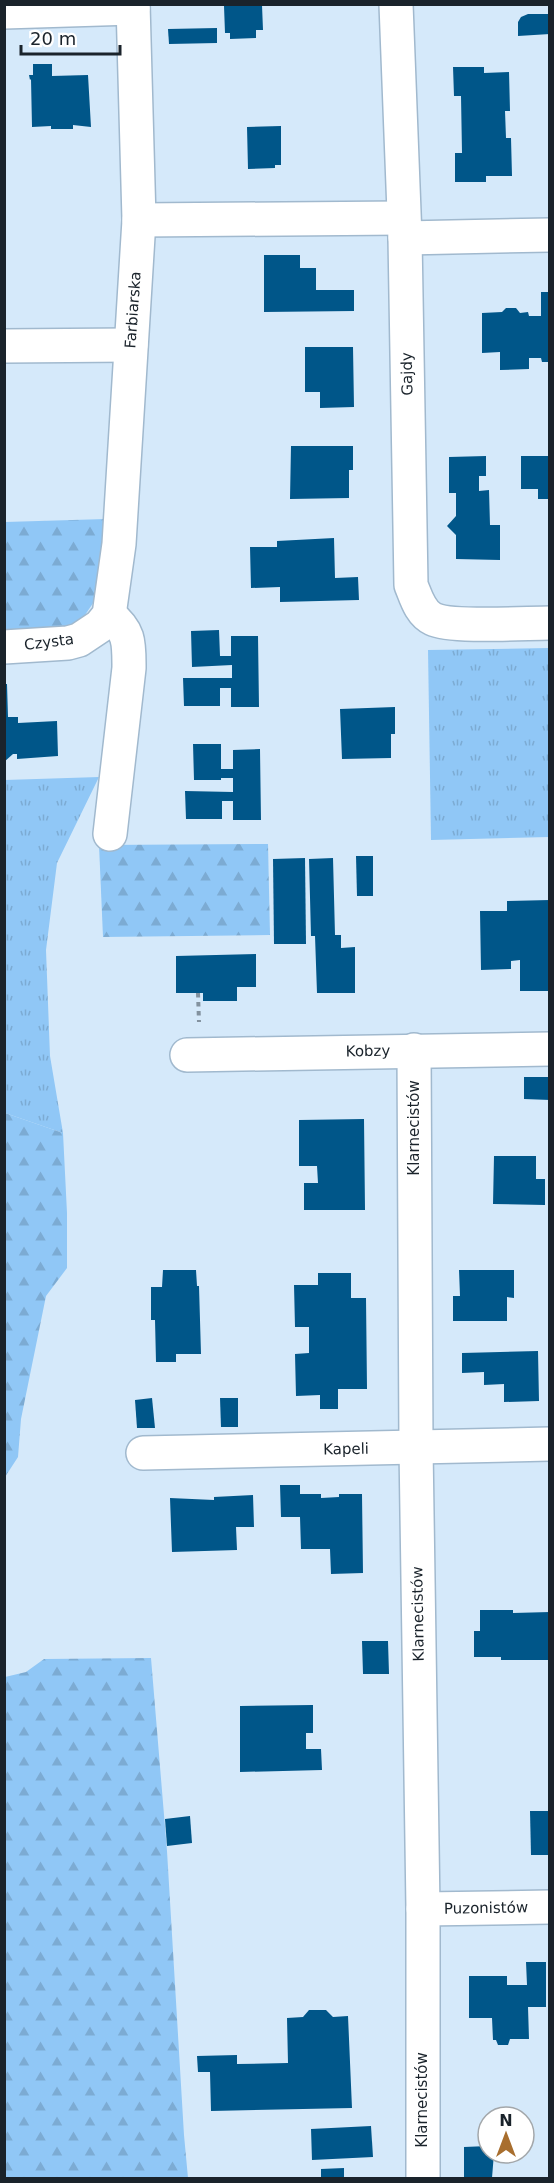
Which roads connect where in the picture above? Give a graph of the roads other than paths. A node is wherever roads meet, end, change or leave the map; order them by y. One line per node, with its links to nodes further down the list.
1 (396, 4): 5 (street, Gajdy)
2 (133, 6): 3 (street); 4 (street, Farbiarska)
3 (4, 12)
4 (139, 220): 5 (street); 7 (street, Farbiarska)
5 (404, 228): 6 (street); 10 (street, Gajdy)
6 (549, 235)
7 (130, 345): 8 (street); 9 (street, Farbiarska)
8 (4, 346)
9 (101, 623): 11 (street, Czysta); 12 (street)
10 (549, 623)
11 (4, 646)
12 (110, 834)
13 (193, 1043): 15 (street, Kobzy)
14 (549, 1049): 15 (street, Kobzy)
15 (414, 1050): 17 (street, Klarnecistów)
16 (549, 1444): 17 (street, Kapeli)
17 (416, 1447): 18 (street, Kapeli); 20 (street, Klarnecistów)
18 (143, 1454)
19 (549, 1907): 20 (street, Puzonistów)
20 (423, 1909): 21 (street, Klarnecistów)
21 (423, 2178)

